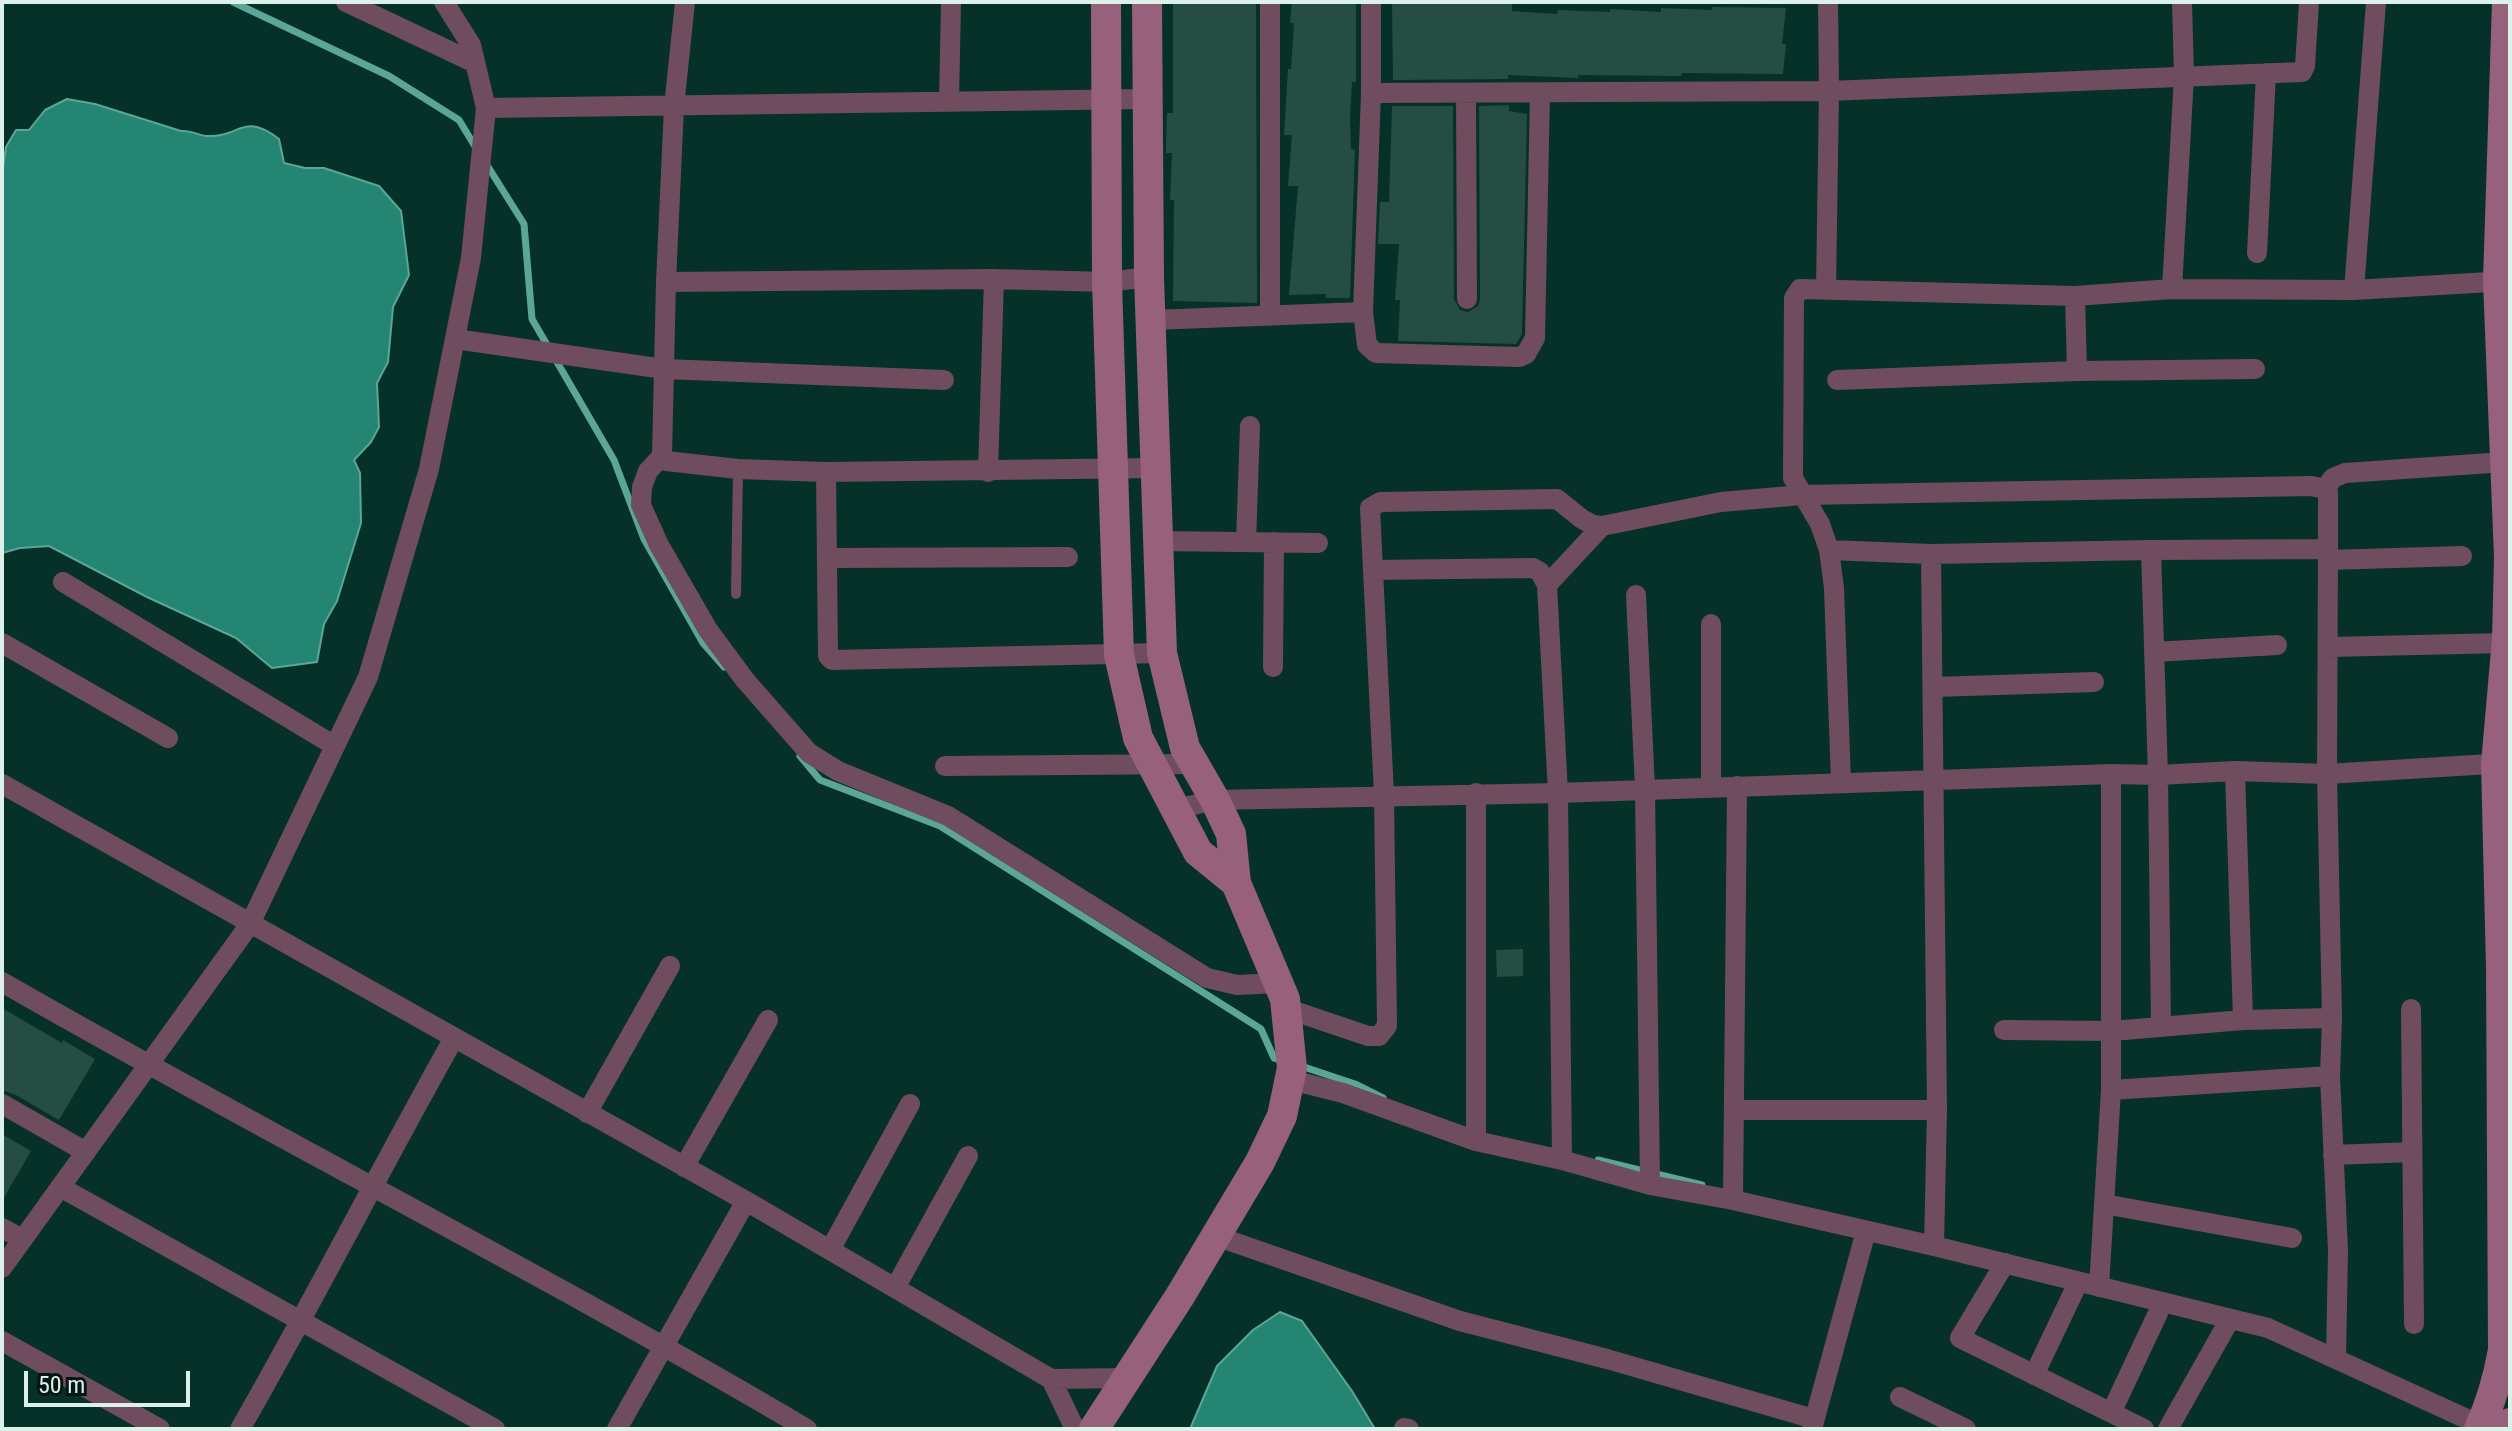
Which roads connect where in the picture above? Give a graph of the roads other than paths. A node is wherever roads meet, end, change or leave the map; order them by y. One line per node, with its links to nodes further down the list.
1 (346, 2): 14 (street)
2 (444, 2): 14 (street)
3 (685, 2): 24 (street)
4 (951, 2): 23 (street)
5 (1106, 2): 22 (street)
6 (1147, 2): 21 (street)
7 (1270, 2): 38 (street)
8 (1371, 2): 18 (street)
9 (1828, 2): 17 (street)
10 (2182, 2): 16 (street)
11 (2309, 2): 15 (street)
12 (2376, 2): 34 (street)
13 (2507, 2): 29 (street)
14 (475, 63): 25 (street)
15 (2266, 73): 16 (street); 26 (street)
16 (2184, 76): 17 (street); 32 (street)
17 (1829, 91): 19 (street); 33 (street)
18 (1371, 93): 20 (street); 37 (street)
19 (1540, 93): 20 (street); 37 (street)
20 (1466, 94): 36 (street)
21 (1146, 99): 22 (street); 27 (street)
22 (1105, 100): 23 (street); 31 (street)
23 (949, 102): 24 (street)
24 (674, 107): 25 (street); 30 (street)
25 (486, 108): 40 (street)
26 (2257, 253)
27 (1149, 277): 31 (street); 39 (street)
28 (994, 279): 30 (street); 31 (street); 53 (street)
29 (2504, 281): 34 (street); 48 (street)
30 (666, 282): 41 (street)
31 (1107, 282): 51 (street)
32 (2172, 289): 34 (street); 35 (street)
33 (1826, 290): 35 (street); 55 (street)
34 (2354, 290)
35 (2075, 296): 43 (street)
36 (1467, 299)
37 (1363, 312): 38 (street)
38 (1270, 314): 39 (street)
39 (1152, 320): 49 (street)
40 (455, 339): 41 (street); 85 (street)
41 (664, 369): 44 (street); 47 (street)
42 (2255, 369): 43 (street)
43 (2077, 371): 45 (street)
44 (944, 380)
45 (1837, 380)
46 (1250, 426): 58 (street)
47 (662, 456): 50 (street); 110 (street)
48 (2505, 462): 54 (street); 75 (street)
49 (1155, 468): 51 (street); 57 (street)
50 (738, 469): 52 (street); 71 (lane)
51 (1112, 470): 53 (street); 80 (street)
52 (826, 472): 53 (street); 67 (street)
53 (988, 472)
54 (2325, 489): 55 (street); 64 (street)
55 (1802, 495): 56 (street); 61 (street)
56 (1602, 526): 68 (street); 70 (street)
57 (1158, 541): 58 (street); 79 (street)
58 (1246, 542): 59 (street)
59 (1274, 542): 60 (street); 81 (street)
60 (1318, 543)
61 (1829, 550): 63 (street); 95 (street)
62 (2151, 550): 63 (street); 64 (street); 78 (street)
63 (1931, 554): 83 (street)
64 (2328, 554): 65 (street); 77 (street)
65 (2462, 556)
66 (1068, 557): 67 (street)
67 (829, 558): 80 (street)
68 (1373, 570): 70 (street); 102 (street)
69 (63, 582): 85 (street)
70 (1547, 585): 101 (street)
71 (736, 594)
72 (1636, 595): 99 (street)
73 (1711, 624): 98 (street)
74 (2, 643): 84 (street)
75 (2505, 643): 77 (street); 87 (street)
76 (2277, 645): 78 (street)
77 (2328, 647): 92 (street)
78 (2154, 652): 93 (street)
79 (1162, 653): 80 (street); 86 (street)
80 (1119, 655): 88 (street)
81 (1273, 667)
82 (2094, 682): 83 (street)
83 (1933, 687): 94 (street)
84 (168, 738)
85 (335, 746): 106 (street)
86 (1194, 764): 88 (street); 103 (street)
87 (2503, 764): 92 (street); 108 (street)
88 (1153, 765): 89 (street); 104 (street)
89 (945, 766)
90 (2235, 771): 92 (street); 93 (street); 114 (street)
91 (2111, 774): 93 (street); 94 (street); 117 (street)
92 (2327, 774): 112 (street)
93 (2158, 775): 115 (street)
94 (1934, 779): 95 (street); 126 (street)
95 (1841, 782): 97 (street)
96 (2, 784): 106 (street)
97 (1737, 786): 98 (street); 125 (street)
98 (1711, 787): 99 (street)
99 (1645, 789): 101 (street); 135 (street)
100 (1476, 793): 101 (street); 102 (street); 128 (street)
101 (1558, 793): 133 (street)
102 (1384, 795): 103 (street); 110 (street)
103 (1215, 800): 104 (street); 105 (street)
104 (1176, 809): 105 (street)
105 (1236, 883): 110 (street)
106 (250, 924): 118 (street); 119 (street)
107 (670, 966): 127 (street)
108 (2506, 968): 166 (street)
109 (2, 982): 119 (street)
110 (1285, 1002): 120 (street)
111 (2411, 1009): 130 (street)
112 (2332, 1018): 114 (street); 121 (street)
113 (768, 1020): 134 (street)
114 (2243, 1020): 115 (street)
115 (2161, 1027): 117 (street)
116 (2004, 1030): 117 (street)
117 (2112, 1031): 122 (street)
118 (454, 1038): 127 (street); 136 (street)
119 (148, 1066): 129 (street); 136 (street)
120 (1292, 1074): 128 (street); 143 (street)
121 (2330, 1076): 122 (street); 131 (street)
122 (2111, 1090): 140 (street)
123 (2, 1104): 129 (street)
124 (910, 1104): 147 (street)
125 (1734, 1110): 126 (street); 138 (street)
126 (1937, 1110): 146 (street)
127 (587, 1113): 134 (street)
128 (1476, 1141): 133 (street)
129 (86, 1152): 137 (street)
130 (2412, 1152): 131 (street); 156 (street)
131 (2333, 1155): 159 (street)
132 (968, 1156): 151 (street)
133 (1562, 1160): 135 (street)
134 (684, 1167): 139 (street)
135 (1650, 1185): 138 (street)
136 (371, 1186): 155 (street); 158 (street)
137 (60, 1187): 145 (street); 155 (street)
138 (1733, 1200): 142 (street)
139 (746, 1201): 147 (street); 158 (street)
140 (2104, 1204): 144 (street); 150 (street)
141 (2, 1228): 145 (street)
142 (1866, 1231): 146 (street); 165 (street)
143 (1216, 1236): 161 (street); 165 (street)
144 (2292, 1238)
145 (22, 1239): 149 (street)
146 (1934, 1246): 148 (street)
147 (830, 1250): 151 (street)
148 (2005, 1263): 150 (street); 160 (street)
149 (2, 1268)
150 (2099, 1287): 154 (street)
151 (895, 1288): 162 (street)
152 (2075, 1289): 160 (street)
153 (2158, 1313): 164 (street)
154 (2230, 1319): 159 (street); 176 (street)
155 (301, 1322): 168 (street); 169 (street)
156 (2414, 1324)
157 (2, 1341): 167 (street)
158 (665, 1345): 170 (street); 171 (street)
159 (2336, 1358): 166 (street)
160 (2034, 1375): 164 (street)
161 (1128, 1378): 162 (street); 173 (street)
162 (1051, 1379): 172 (street)
163 (1900, 1397): 174 (street)
164 (2112, 1411): 175 (street)
165 (1813, 1424)
166 (2493, 1427)
167 (160, 1429)
168 (240, 1429)
169 (495, 1429)
170 (617, 1429)
171 (807, 1429)
172 (1075, 1429)
173 (1094, 1429)
174 (1966, 1429)
175 (2144, 1429)
176 (2168, 1429)

